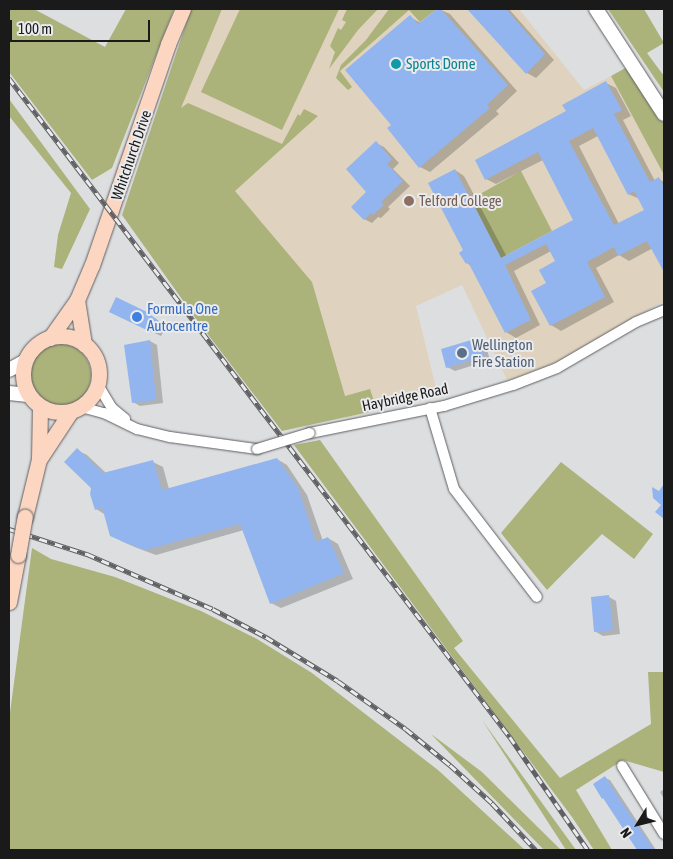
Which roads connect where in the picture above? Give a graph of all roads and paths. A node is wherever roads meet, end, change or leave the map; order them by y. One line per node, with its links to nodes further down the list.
1 (183, 9): 4 (main road, Whitchurch Drive)
2 (596, 9): 3 (main road)
3 (664, 114)
4 (77, 300): 6 (main road, Whitchurch Drive); 7 (main road, Whitchurch Drive)
5 (664, 310): 14 (street, Haybridge Road)
6 (50, 338): 7 (main road); 8 (main road)
7 (84, 344): 10 (main road)
8 (25, 361): 9 (main road); 12 (main road)
9 (9, 370)
10 (98, 385): 15 (main road); 16 (street)
11 (9, 393): 12 (main road)
12 (28, 395): 13 (main road)
13 (40, 407): 15 (main road); 17 (main road)
14 (431, 408): 16 (street, Haybridge Road, bridge); 18 (street)
15 (76, 409): 16 (street); 17 (main road)
16 (137, 429)
17 (39, 459): 19 (main road, bridge)
18 (537, 597)
19 (9, 602)
20 (622, 766): 21 (street)
21 (664, 834)

